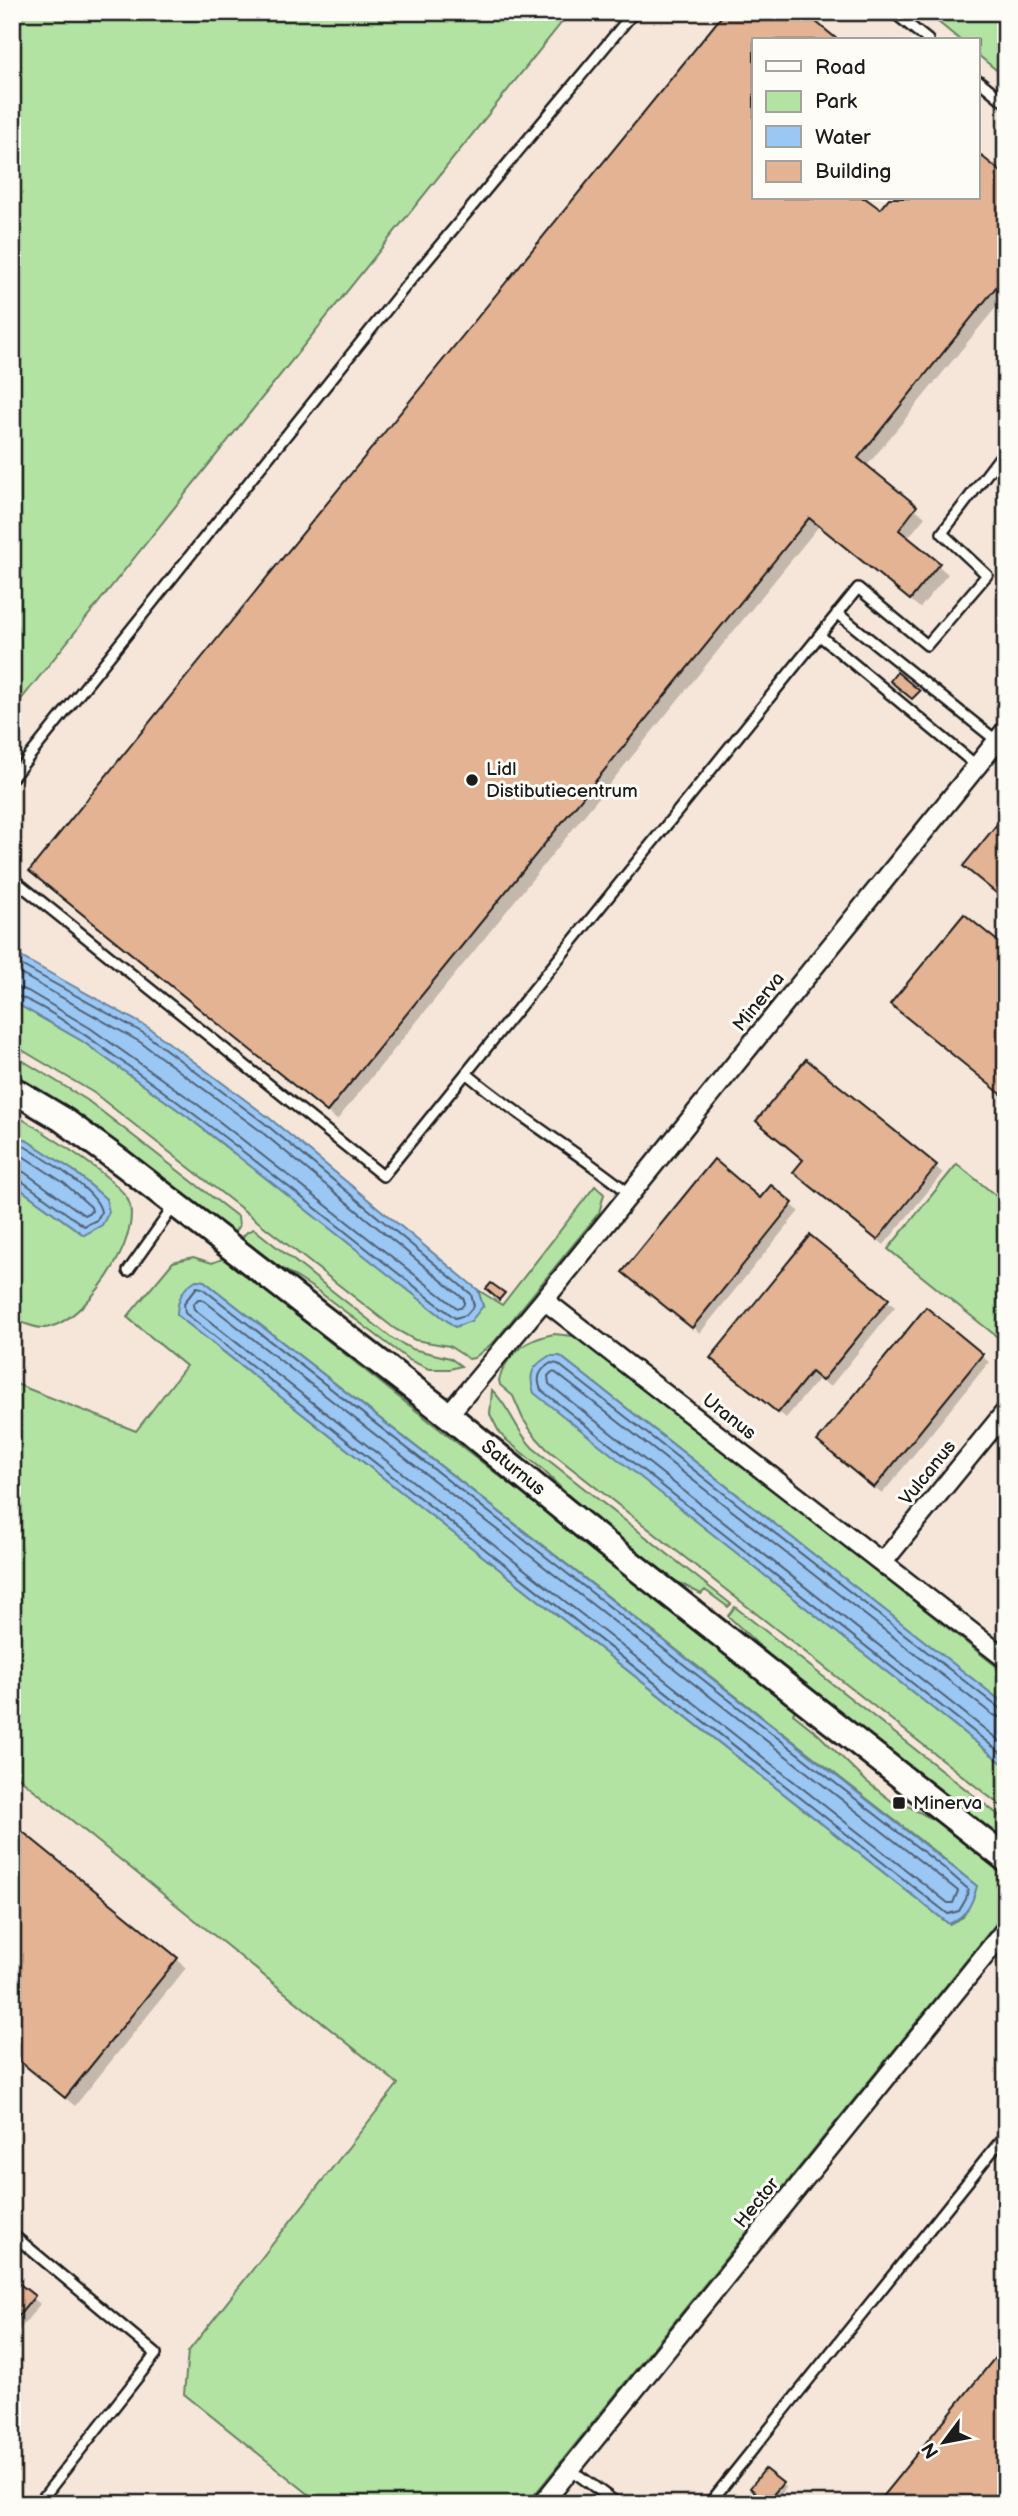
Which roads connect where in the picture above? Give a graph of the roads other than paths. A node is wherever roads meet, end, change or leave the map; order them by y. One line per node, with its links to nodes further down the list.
1 (634, 12): 11 (lane)
2 (893, 12): 3 (lane)
3 (926, 38)
4 (979, 81): 5 (lane)
5 (1006, 103)
6 (1006, 449): 7 (lane)
7 (837, 613): 8 (lane); 9 (lane)
8 (819, 635): 10 (lane); 13 (lane)
9 (1001, 736): 10 (street, Minerva)
10 (977, 766): 15 (street, Minerva)
11 (12, 778)
12 (12, 878): 13 (lane)
13 (466, 1073): 15 (lane)
14 (12, 1089): 16 (main road, Saturnus)
15 (629, 1195): 18 (street, Minerva)
16 (175, 1205): 17 (lane); 20 (main road, Saturnus)
17 (128, 1271)
18 (544, 1300): 20 (street); 21 (street, Uranus)
19 (1006, 1411): 21 (street, Vulcanus)
20 (448, 1415): 23 (main road, Saturnus)
21 (883, 1562): 22 (street, Uranus)
22 (1006, 1660)
23 (1006, 1859)
24 (1006, 1929): 27 (street, Hector)
25 (1006, 2134): 31 (lane)
26 (12, 2234): 28 (lane)
27 (570, 2469): 29 (street, Hector); 30 (lane)
28 (38, 2504)
29 (542, 2504)
30 (618, 2504)
31 (709, 2504)

